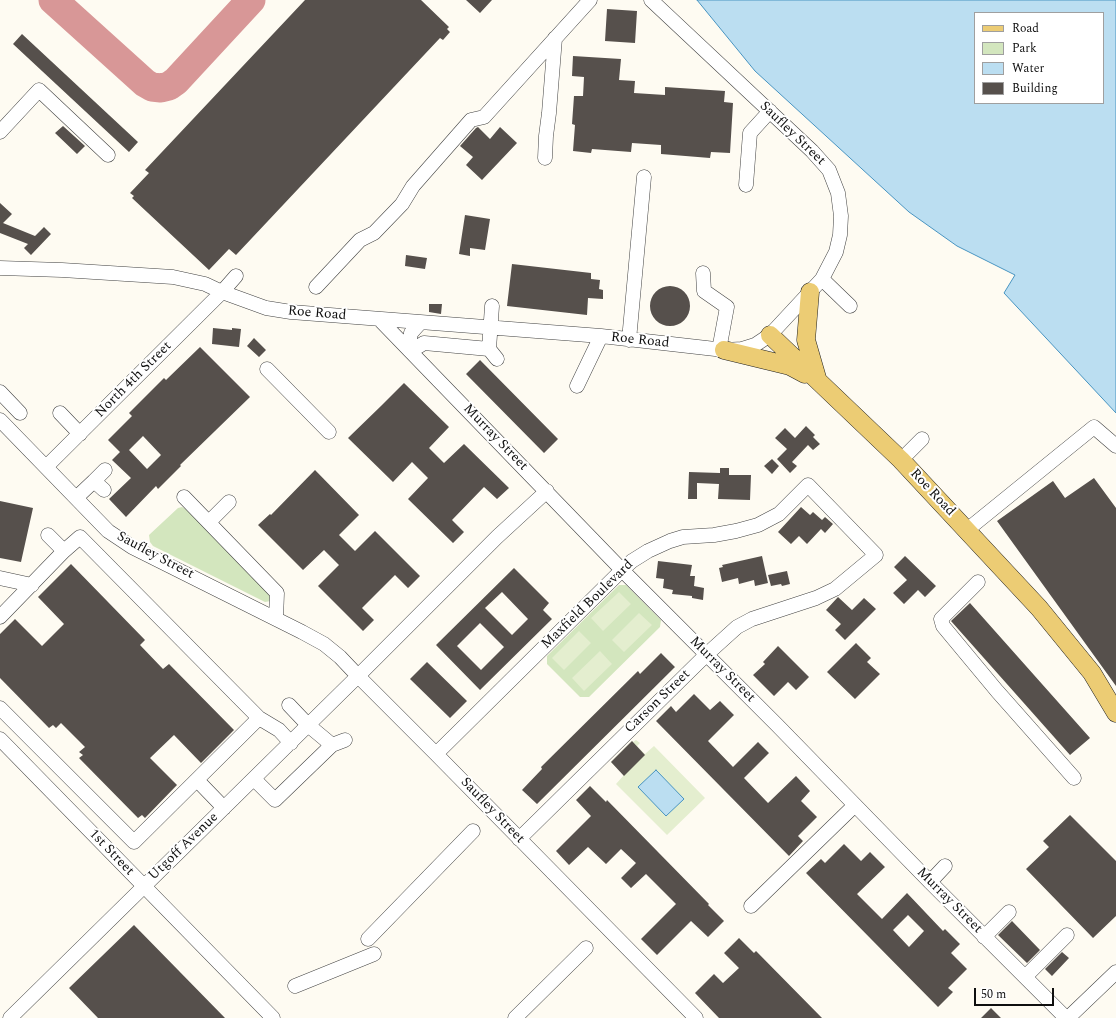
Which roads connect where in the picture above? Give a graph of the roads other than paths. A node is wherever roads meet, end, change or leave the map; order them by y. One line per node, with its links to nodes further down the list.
1 (590, 0): 3 (street)
2 (651, 0): 4 (street, Saufley Street)
3 (555, 38): 7 (street); 14 (street)
4 (770, 111): 9 (street); 13 (street, Saufley Street)
5 (0, 132): 6 (street)
6 (108, 155)
7 (545, 158)
8 (644, 177): 24 (street)
9 (746, 185)
10 (0, 268): 15 (street, Roe Road)
11 (703, 273): 26 (street)
12 (236, 276): 15 (street, North 4th Street)
13 (822, 279): 16 (street, Saufley Street); 18 (street)
14 (316, 286)
15 (222, 292): 19 (street, Roe Road); 35 (street, North 4th Street)
16 (810, 292): 22 (street, Saufley Street); 28 (main road)
17 (492, 306): 21 (street)
18 (850, 306)
19 (380, 319): 20 (street, Roe Road); 25 (street, Murray Street)
20 (420, 323): 21 (street, Roe Road); 25 (street)
21 (490, 327): 23 (street, Roe Road); 25 (street)
22 (770, 335): 26 (street, Roe Road); 28 (main road, Roe Road)
23 (601, 336): 24 (street, Roe Road); 29 (street)
24 (629, 340): 26 (street, Roe Road)
25 (410, 349): 41 (street, Murray Street)
26 (721, 350): 28 (main road)
27 (267, 369): 34 (street)
28 (818, 381): 38 (main road, Roe Road)
29 (577, 386)
30 (0, 392): 31 (street)
31 (20, 413)
32 (60, 413): 35 (street)
33 (0, 420): 39 (street, Saufley Street)
34 (329, 432)
35 (80, 434): 39 (street, North 4th Street)
36 (922, 439): 38 (street)
37 (1116, 446): 46 (street)
38 (901, 460): 46 (main road, Roe Road)
39 (46, 467): 43 (street, Saufley Street)
40 (105, 470): 43 (street)
41 (546, 491): 50 (street, Murray Street); 57 (street, Utgoff Avenue)
42 (184, 497): 45 (street)
43 (76, 498): 55 (street, Saufley Street)
44 (229, 502): 45 (street)
45 (209, 522): 55 (street)
46 (966, 530): 60 (main road, Roe Road)
47 (48, 535): 48 (street)
48 (64, 551): 53 (street); 61 (street)
49 (876, 555): 50 (street, Maxfield Boulevard); 56 (street, Carson Street)
50 (622, 570): 56 (street, Murray Street); 65 (street, Maxfield Boulevard)
51 (0, 578): 53 (street)
52 (978, 582): 66 (street)
53 (32, 585): 54 (street)
54 (0, 617)
55 (276, 619): 57 (street, Saufley Street)
56 (706, 655): 69 (street, Murray Street); 72 (street, Carson Street)
57 (358, 676): 62 (street, Utgoff Avenue); 65 (street, Saufley Street)
58 (288, 705): 62 (street)
59 (0, 708): 68 (street)
60 (1116, 713)
61 (259, 718): 64 (street); 68 (street)
62 (308, 725): 64 (street, Utgoff Avenue); 67 (street)
63 (0, 739): 75 (street, 1st Street)
64 (291, 743): 67 (street, Utgoff Avenue)
65 (436, 754): 72 (street, Saufley Street)
66 (1074, 778)
67 (254, 779): 70 (street, Utgoff Avenue)
68 (197, 780): 70 (street)
69 (855, 805): 74 (street, Murray Street); 76 (street)
70 (224, 808): 75 (street, Utgoff Avenue)
71 (473, 831): 80 (street)
72 (519, 838): 89 (street, Saufley Street)
73 (945, 866): 74 (street)
74 (930, 882): 79 (street, Murray Street)
75 (144, 886): 86 (street, Utgoff Avenue); 87 (street, 1st Street)
76 (751, 906)
77 (1009, 912): 79 (street)
78 (1067, 935): 84 (street)
79 (984, 937): 84 (street, Murray Street)
80 (368, 939)
81 (586, 948): 88 (street)
82 (374, 954): 85 (street)
83 (1116, 972): 90 (street)
84 (1025, 978): 90 (street, Murray Street)
85 (296, 986)
86 (10, 1018)
87 (273, 1018)
88 (515, 1018)
89 (696, 1018)
90 (1067, 1018)

